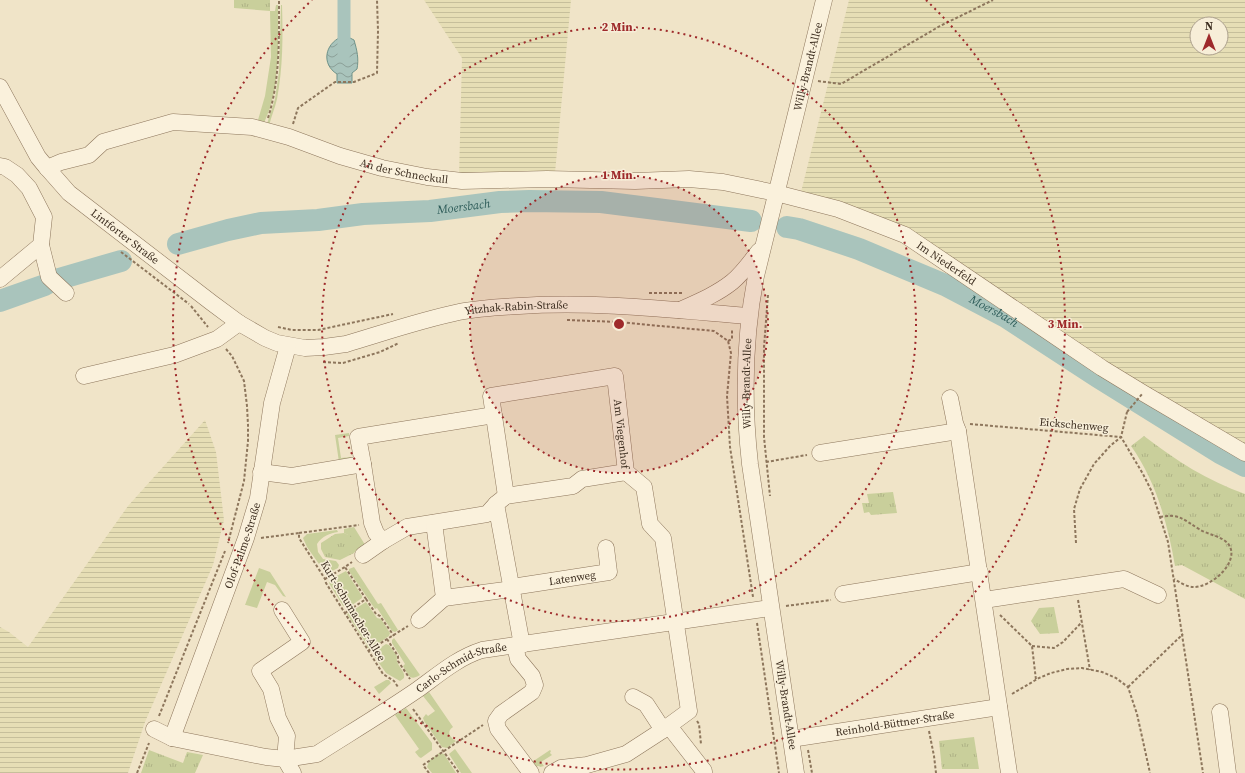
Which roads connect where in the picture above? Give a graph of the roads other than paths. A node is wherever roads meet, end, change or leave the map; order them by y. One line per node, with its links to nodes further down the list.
1 (824, 0): 5 (street, Willy-Brandt-Allee)
2 (0, 87): 4 (street, Lintforter Straße)
3 (0, 166): 6 (street)
4 (47, 168): 5 (street, An der Schneckull); 12 (street, Lintforter Straße)
5 (776, 193): 7 (street, Willy-Brandt-Allee); 19 (street, Im Niederfeld)
6 (41, 240): 8 (street); 9 (street)
7 (763, 244): 10 (street); 11 (street, Willy-Brandt-Allee)
8 (0, 279)
9 (66, 294)
10 (680, 310): 11 (street, Yitzhak-Rabin-Straße); 13 (street, Yitzhak-Rabin-Straße)
11 (749, 316): 34 (street, Willy-Brandt-Allee)
12 (239, 323): 13 (street, Lintforter Straße); 14 (street)
13 (288, 346): 21 (street, Olof-Palme-Straße)
14 (84, 376)
15 (950, 398): 17 (street)
16 (494, 415): 20 (street); 22 (street, Am Viegenhof); 23 (street, Am Viegenhof)
17 (957, 427): 18 (street); 28 (street)
18 (820, 453)
19 (1245, 453)
20 (363, 464): 21 (street); 25 (street)
21 (261, 472): 44 (street, Olof-Palme-Straße)
22 (626, 472): 23 (street); 37 (street, Am Viegenhof)
23 (501, 500): 24 (street); 29 (street)
24 (434, 523): 25 (street); 32 (street)
25 (383, 541): 27 (street)
26 (606, 548): 29 (street, Latenweg)
27 (363, 555)
28 (980, 572): 30 (street); 33 (street)
29 (512, 588): 32 (street); 38 (street)
30 (843, 594)
31 (1158, 595): 33 (street)
32 (444, 598): 36 (street)
33 (984, 600): 40 (street)
34 (770, 608): 37 (street, Carlo-Schmid-Straße); 45 (street, Willy-Brandt-Allee)
35 (282, 610): 46 (street)
36 (419, 620)
37 (676, 622): 38 (street, Carlo-Schmid-Straße); 42 (street, Am Viegenhof)
38 (518, 645): 46 (street, Carlo-Schmid-Straße); 48 (street)
39 (633, 697): 42 (street)
40 (999, 704): 45 (street, Reinhold-Büttner-Straße); 52 (street)
41 (1220, 712): 53 (street)
42 (666, 728): 49 (street); 50 (street)
43 (154, 729): 44 (street, Carlo-Schmid-Straße)
44 (172, 738): 46 (street, Carlo-Schmid-Straße)
45 (799, 738): 51 (street, Willy-Brandt-Allee)
46 (285, 759): 47 (street)
47 (293, 773)
48 (531, 773)
49 (552, 773)
50 (704, 773)
51 (796, 773)
52 (1009, 773)
53 (1228, 773)

